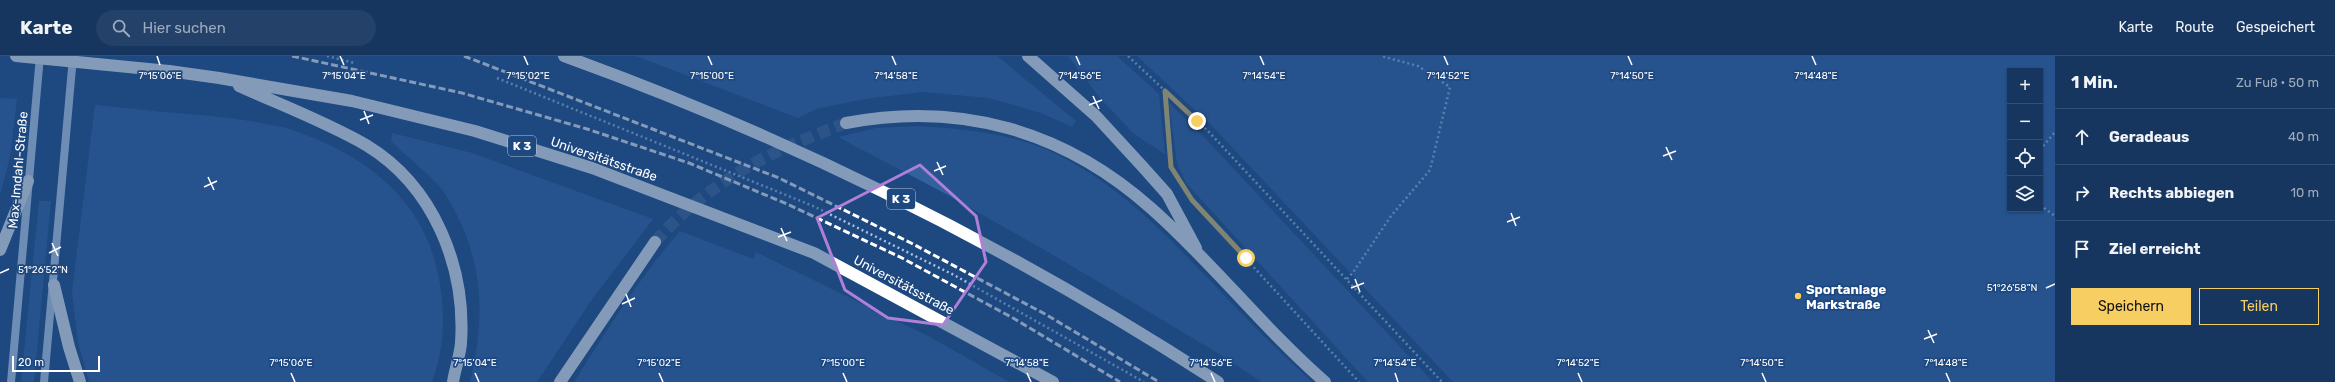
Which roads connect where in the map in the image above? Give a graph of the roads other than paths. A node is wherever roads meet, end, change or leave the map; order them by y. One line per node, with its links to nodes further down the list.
1 (16, 56): 6 (highway, Universitätsstraße / K 3, bridge)
2 (40, 56): 8 (street, Max-Imdahl-Straße)
3 (73, 56): 12 (street)
4 (564, 56): 19 (highway, K 3)
5 (1028, 56): 11 (highway)
6 (219, 78): 16 (highway); 18 (highway, Universitätsstraße / K 3)
7 (846, 124): 11 (highway)
8 (28, 181): 10 (highway); 13 (street, Max-Imdahl-Straße)
9 (655, 242): 17 (highway)
10 (0, 250)
11 (1202, 260): 20 (highway)
12 (54, 285): 14 (street); 15 (highway)
13 (11, 382)
14 (44, 382)
15 (80, 382)
16 (453, 382)
17 (560, 382)
18 (1053, 382)
19 (1218, 382)
20 (1325, 382)

